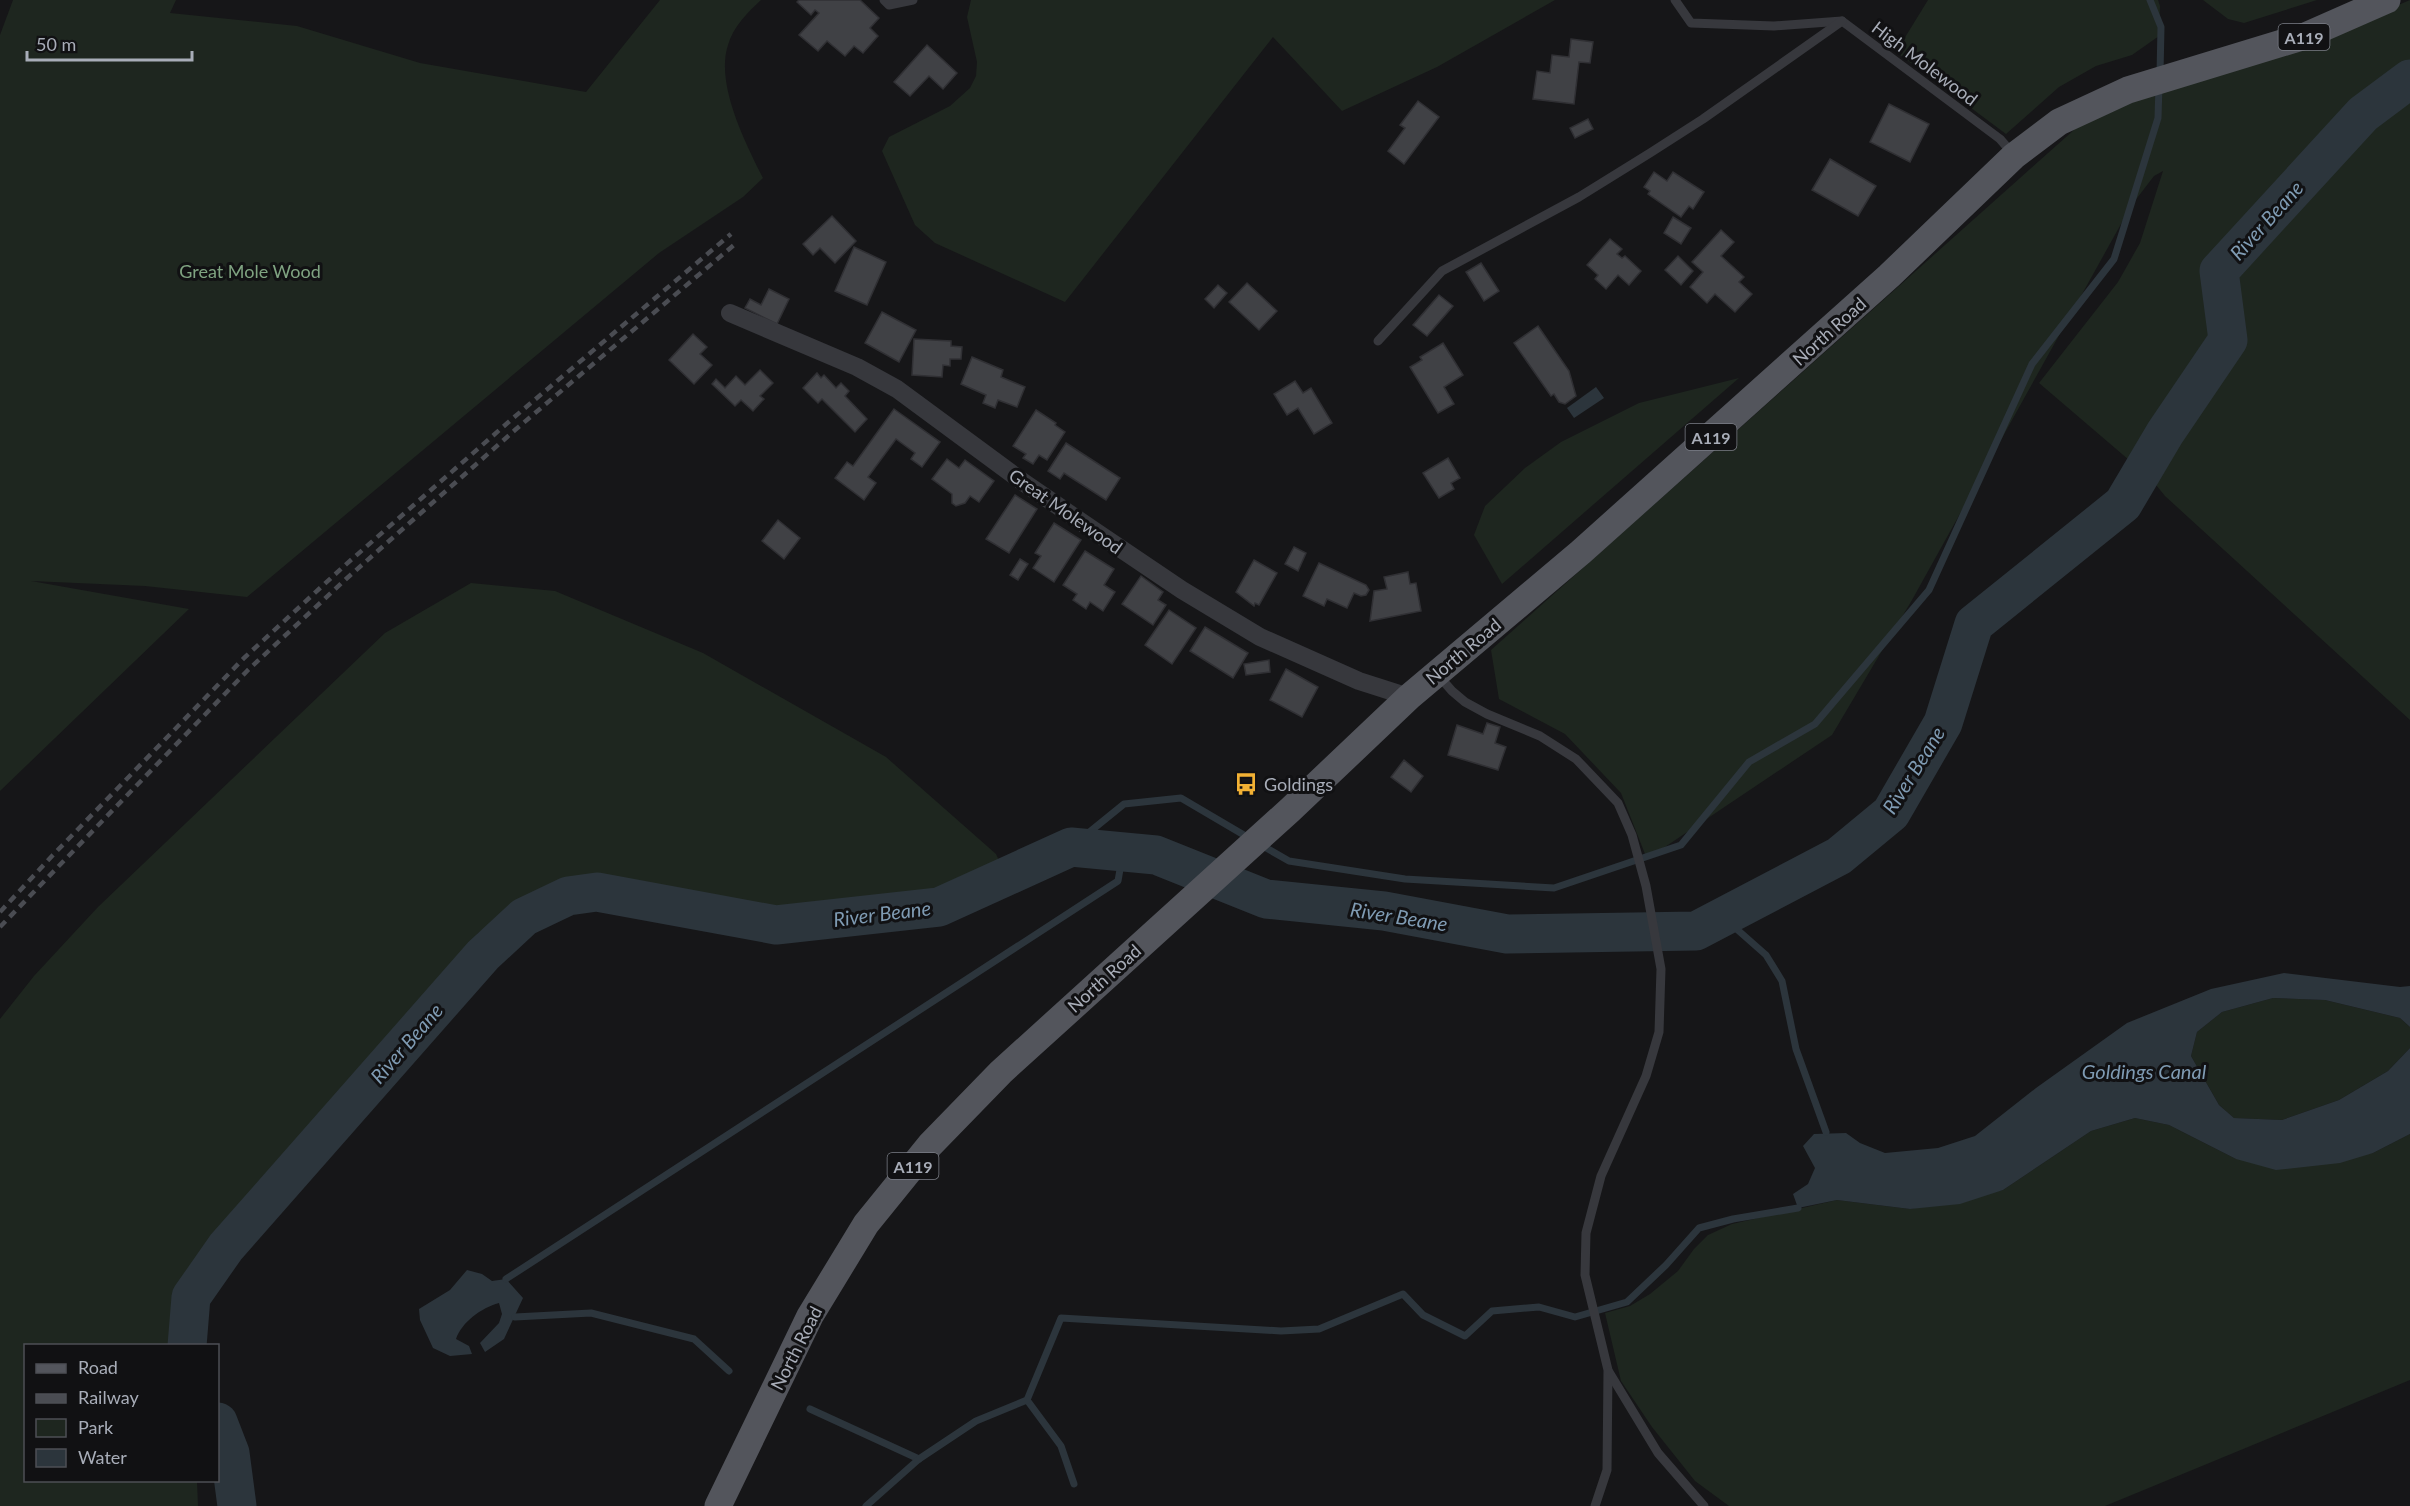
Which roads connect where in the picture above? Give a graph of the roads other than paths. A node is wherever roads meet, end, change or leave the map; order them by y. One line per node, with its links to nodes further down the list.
1 (884, 0): 2 (lane)
2 (914, 0)
3 (1675, 0): 5 (lane)
4 (2387, 0): 6 (main road, North Road / A119)
5 (1842, 21): 6 (lane, High Molewood); 8 (lane)
6 (2014, 156): 9 (main road, North Road / A119)
7 (730, 313): 10 (street, Great Molewood)
8 (1378, 341)
9 (1437, 673): 10 (main road, North Road / A119); 11 (lane)
10 (1408, 697): 12 (main road, North Road / A119)
11 (1608, 1370): 13 (lane); 14 (lane)
12 (718, 1506)
13 (1595, 1506)
14 (1704, 1506)

